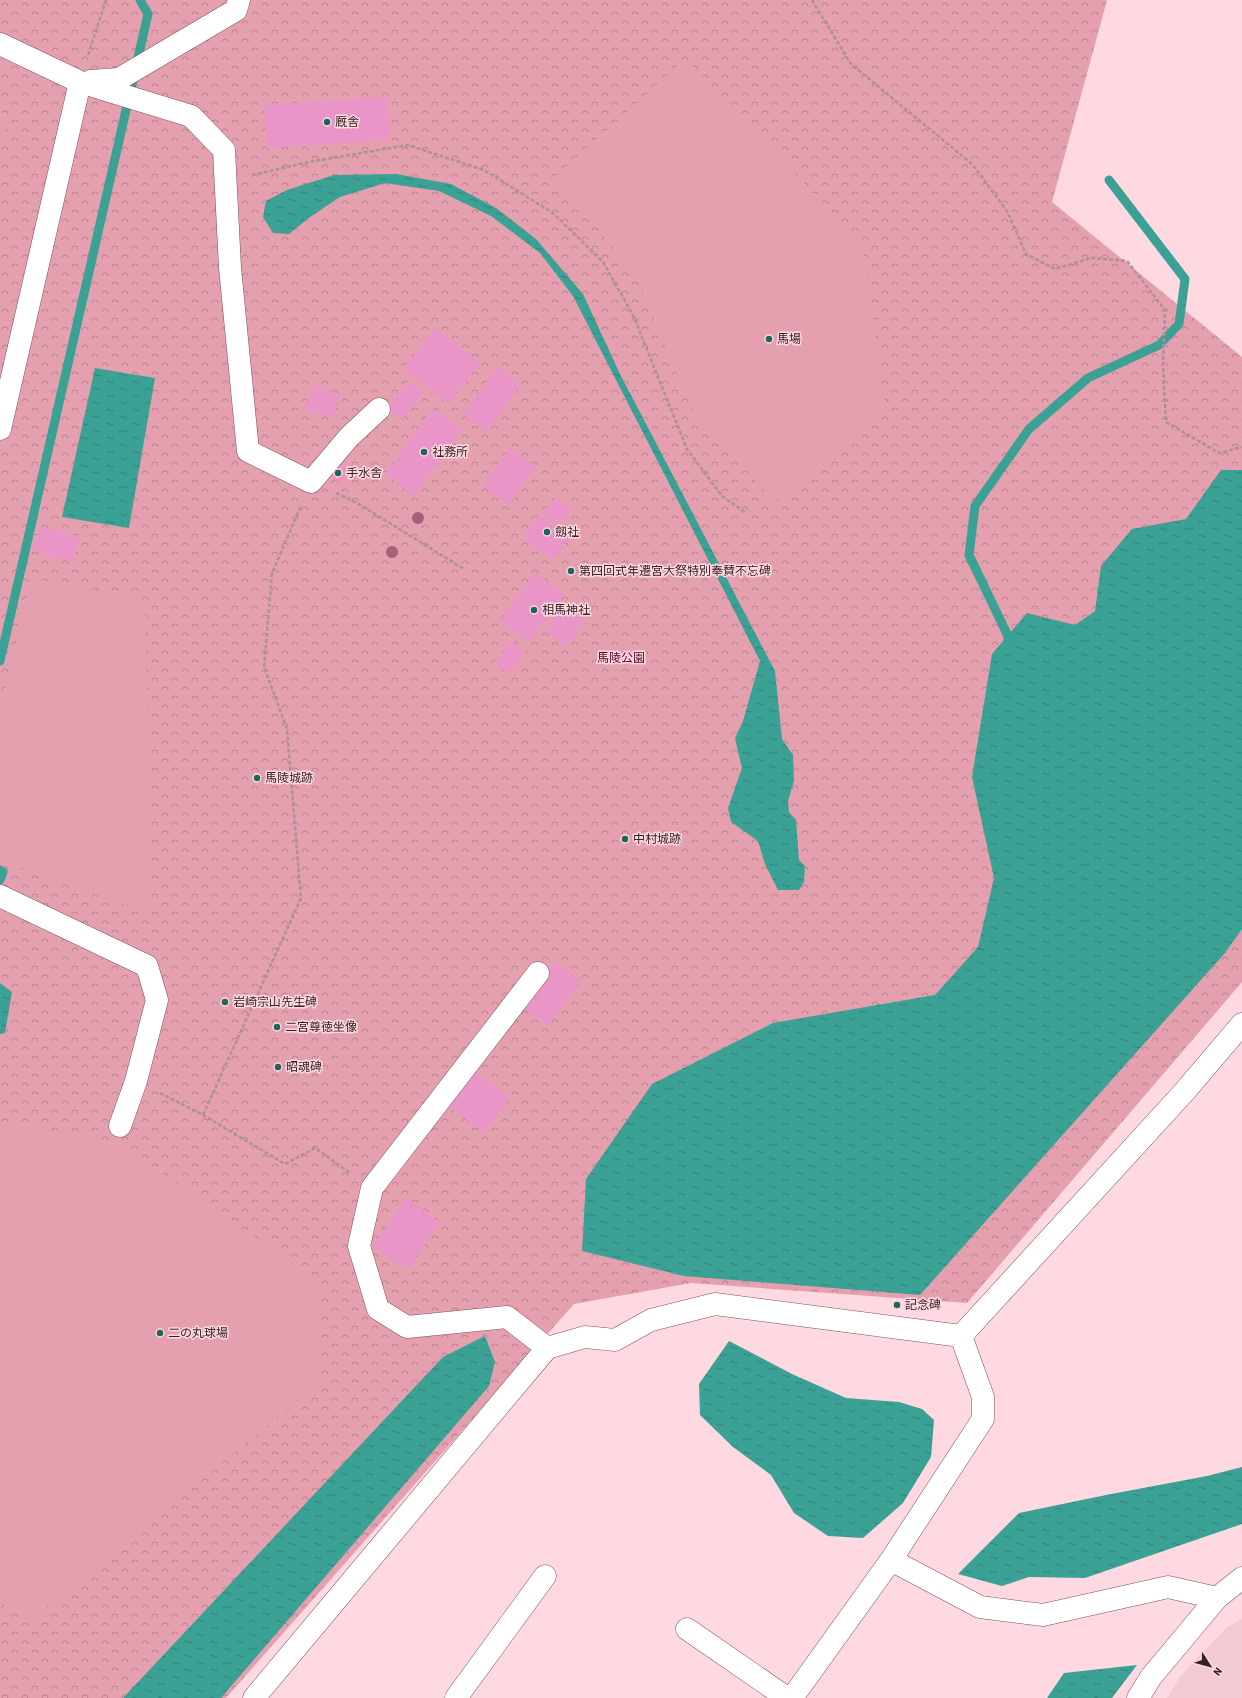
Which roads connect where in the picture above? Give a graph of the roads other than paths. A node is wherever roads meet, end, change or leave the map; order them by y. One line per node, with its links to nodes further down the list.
1 (239, 0): 3 (street)
2 (0, 44): 3 (street)
3 (80, 82): 4 (street); 5 (street)
4 (379, 409)
5 (0, 429)
6 (0, 896): 9 (street)
7 (538, 973): 11 (street)
8 (1242, 1024): 10 (street)
9 (120, 1126)
10 (961, 1336): 11 (street); 12 (street)
11 (547, 1348): 17 (street)
12 (891, 1560): 15 (street); 20 (street)
13 (545, 1576): 18 (street)
14 (1242, 1578): 15 (street)
15 (1218, 1598): 21 (street)
16 (687, 1629): 19 (street)
17 (254, 1698)
18 (456, 1698)
19 (786, 1698)
20 (792, 1698)
21 (1138, 1698)

